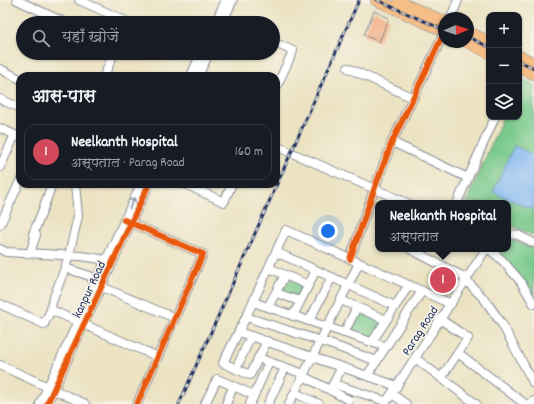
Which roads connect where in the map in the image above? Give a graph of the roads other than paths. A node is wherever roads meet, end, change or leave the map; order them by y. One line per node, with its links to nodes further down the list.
1 (17, 0): 9 (street)
2 (79, 0): 10 (street)
3 (226, 0): 11 (street)
4 (233, 0): 12 (street)
5 (376, 0): 14 (highway)
6 (395, 0): 13 (highway)
7 (458, 0): 8 (street)
8 (453, 12)
9 (51, 16)
10 (113, 16)
11 (218, 16)
12 (225, 16)
13 (438, 18)
14 (438, 29)
15 (474, 35): 16 (highway)
16 (486, 41)
17 (280, 45): 34 (street)
18 (438, 45): 35 (street)
19 (474, 46): 20 (highway)
20 (486, 52)
21 (522, 57): 25 (highway)
22 (111, 60): 29 (street)
23 (200, 60): 30 (street)
24 (202, 60): 31 (street)
25 (534, 63)
26 (348, 68): 35 (street)
27 (522, 68): 32 (highway)
28 (0, 69): 33 (street)
29 (106, 72)
30 (193, 72)
31 (199, 72)
32 (534, 74)
33 (16, 77)
34 (280, 79)
35 (413, 98): 42 (street)
36 (0, 99): 37 (street)
37 (16, 106)
38 (494, 120): 45 (street)
39 (0, 128): 40 (street)
40 (16, 135)
41 (16, 139): 44 (street)
42 (392, 142): 45 (street); 53 (street)
43 (280, 148): 53 (street)
44 (0, 167)
45 (468, 178): 55 (street)
46 (17, 188): 57 (street)
47 (51, 188): 66 (street)
48 (75, 188): 67 (street)
49 (140, 188): 56 (street, one-way to 49)
50 (147, 188): 56 (street, kanpur Road)
51 (194, 188): 52 (street)
52 (230, 188)
53 (374, 189): 54 (street); 68 (street)
54 (400, 200)
55 (458, 200)
56 (128, 221): 69 (street); 78 (street, kanpur Road); 95 (street)
57 (0, 225)
58 (511, 234): 59 (street)
59 (534, 243)
60 (0, 249): 66 (street)
61 (276, 252): 68 (street); 72 (street); 73 (street)
62 (416, 252): 76 (street)
63 (478, 252): 76 (street, Parag Road)
64 (484, 252): 76 (street, Parag Road)
65 (493, 252): 88 (street)
66 (30, 253): 67 (street)
67 (69, 255): 69 (street); 71 (street)
68 (350, 259): 70 (street)
69 (106, 260): 78 (street)
70 (359, 263): 77 (street); 80 (street)
71 (65, 268): 78 (street); 92 (street)
72 (269, 268): 74 (street); 85 (street)
73 (316, 270): 75 (street); 79 (street)
74 (285, 275): 79 (street); 82 (street)
75 (332, 277): 77 (street); 98 (street)
76 (464, 278): 86 (street, Parag Road); 122 (street)
77 (349, 284): 83 (street); 89 (street)
78 (98, 285): 95 (street); 99 (street)
79 (308, 285): 84 (street)
80 (409, 285): 81 (street); 89 (street)
81 (422, 291): 86 (street); 107 (street)
82 (276, 293): 84 (street); 90 (street)
83 (341, 300): 91 (street); 100 (street)
84 (300, 301): 93 (street)
85 (253, 302): 90 (street); 94 (street)
86 (448, 303): 96 (street, Parag Road); 123 (street, Parag Road)
87 (0, 304): 92 (street)
88 (534, 304)
89 (395, 306): 97 (street)
90 (268, 307): 93 (street)
91 (357, 307): 97 (street); 102 (street)
92 (51, 310): 99 (street)
93 (293, 316): 98 (street)
94 (246, 317): 101 (street); 105 (street)
95 (175, 318): 109 (street)
96 (440, 319): 108 (street); 112 (street, Parag Road)
97 (386, 320): 106 (street)
98 (309, 321): 100 (street)
99 (81, 322): 109 (street); 126 (street)
100 (327, 328): 102 (street); 105 (street)
101 (239, 332): 103 (street); 118 (street)
102 (344, 333): 106 (street)
103 (251, 336): 104 (street); 118 (street)
104 (267, 341): 110 (street); 111 (street)
105 (321, 341): 110 (street); 113 (street)
106 (372, 342): 107 (street)
107 (386, 347): 113 (street)
108 (458, 353): 121 (street); 146 (street)
109 (158, 357): 140 (street)
110 (313, 357): 116 (street); 119 (street)
111 (258, 358): 114 (street); 118 (street)
112 (415, 358): 121 (street); 123 (street, Parag Road)
113 (377, 360): 120 (street)
114 (269, 362): 117 (street); 130 (street)
115 (0, 365): 126 (street)
116 (342, 367): 120 (street); 125 (street)
117 (285, 368): 119 (street); 143 (street)
118 (236, 369)
119 (304, 375): 125 (street); 128 (street)
120 (367, 376): 123 (street)
121 (441, 378): 136 (street)
122 (534, 384)
123 (395, 385): 129 (street, Parag Road); 135 (street, Parag Road)
124 (233, 386): 130 (street); 133 (street); 141 (street)
125 (332, 387): 127 (street); 132 (street)
126 (51, 388): 137 (street); 138 (street); 139 (street)
127 (355, 391): 132 (street); 135 (street)
128 (295, 392): 134 (street); 144 (street)
129 (392, 394): 135 (street, Parag Road); 145 (street)
130 (254, 396): 142 (street)
131 (534, 401): 147 (street)
132 (348, 402)
133 (228, 403)
134 (314, 403)
135 (382, 403)
136 (471, 403)
137 (40, 404)
138 (47, 404)
139 (85, 404)
140 (137, 404)
141 (206, 404)
142 (250, 404)
143 (268, 404)
144 (289, 404)
145 (406, 404)
146 (525, 404)
147 (529, 404)

